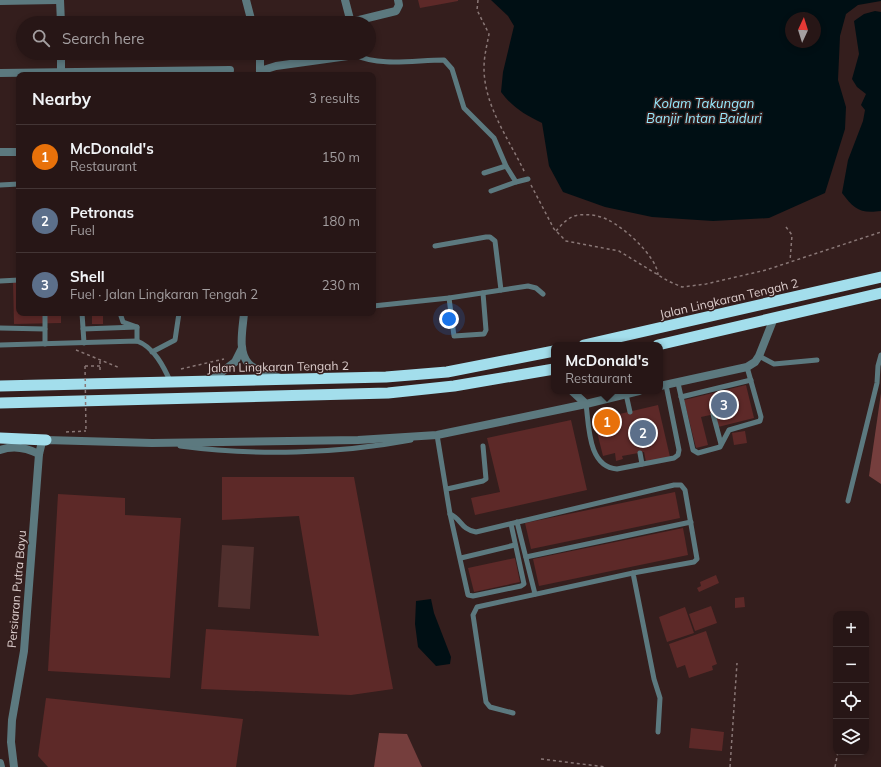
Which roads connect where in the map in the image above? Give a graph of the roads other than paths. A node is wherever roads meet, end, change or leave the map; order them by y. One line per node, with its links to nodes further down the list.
1 (57, 0): 6 (street)
2 (60, 0): 7 (street)
3 (246, 0): 8 (street)
4 (345, 0): 9 (street)
5 (398, 0): 10 (street)
6 (0, 1)
7 (61, 16)
8 (250, 16)
9 (349, 16)
10 (376, 16)
11 (61, 60): 16 (street)
12 (260, 60): 18 (street)
13 (315, 60): 19 (street)
14 (375, 60): 24 (lane)
15 (230, 70): 17 (street)
16 (61, 72)
17 (146, 72)
18 (260, 72)
19 (262, 72)
20 (0, 73): 21 (street)
21 (16, 73)
22 (0, 152): 23 (street)
23 (16, 152)
24 (506, 166): 25 (lane); 27 (lane)
25 (484, 173)
26 (528, 179): 27 (lane)
27 (516, 182): 30 (lane)
28 (16, 184): 29 (lane)
29 (0, 185)
30 (491, 191)
31 (435, 246): 35 (lane)
32 (881, 277): 52 (highway, Jalan Lingkaran Tengah 2)
33 (16, 280): 34 (lane)
34 (0, 282)
35 (501, 290): 36 (lane); 38 (lane)
36 (483, 293): 39 (lane); 39 (lane)
37 (881, 293): 46 (highway)
38 (543, 294)
39 (449, 298): 40 (lane)
40 (376, 306)
41 (45, 316): 49 (lane)
42 (82, 316): 50 (lane)
43 (121, 316): 47 (lane)
44 (179, 316): 58 (lane)
45 (244, 316): 57 (street)
46 (774, 318): 55 (highway); 61 (street)
47 (137, 327): 50 (lane); 51 (lane)
48 (0, 328): 49 (lane)
49 (45, 329): 54 (lane)
50 (83, 329): 53 (lane)
51 (137, 341): 53 (lane); 58 (lane)
52 (597, 342)
53 (84, 343): 54 (lane)
54 (45, 344): 56 (lane)
55 (663, 344)
56 (0, 345)
57 (242, 348): 65 (street); 67 (street)
58 (152, 352): 68 (lane)
59 (551, 352): 65 (highway, Jalan Lingkaran Tengah 2)
60 (881, 355): 89 (lane)
61 (759, 356): 62 (lane); 63 (street)
62 (817, 360)
63 (747, 367): 66 (lane); 69 (street)
64 (551, 371): 75 (highway)
65 (286, 380): 67 (highway, Jalan Lingkaran Tengah 2)
66 (751, 380): 74 (lane); 82 (lane)
67 (208, 382): 68 (highway, Jalan Lingkaran Tengah 2)
68 (172, 383): 71 (highway, Jalan Lingkaran Tengah 2)
69 (678, 383): 70 (street); 74 (lane)
70 (663, 385): 87 (lane)
71 (0, 386)
72 (575, 394): 76 (street)
73 (626, 394): 76 (street); 77 (lane)
74 (681, 397): 82 (lane)
75 (0, 403)
76 (586, 404): 79 (street); 87 (lane)
77 (630, 412)
78 (713, 414): 82 (lane)
79 (437, 435): 81 (street); 88 (lane)
80 (0, 438): 81 (highway)
81 (46, 440): 86 (street, Persiaran Putra Bayu)
82 (721, 444)
83 (483, 446): 88 (lane)
84 (0, 450): 86 (street)
85 (640, 453): 87 (lane)
86 (39, 454): 103 (street, Persiaran Putra Bayu)
87 (642, 464)
88 (447, 489): 90 (lane)
89 (848, 501)
90 (450, 514): 93 (lane); 96 (lane)
91 (517, 522): 92 (lane); 93 (lane); 95 (lane)
92 (691, 522): 95 (lane); 97 (lane)
93 (511, 524): 94 (lane)
94 (515, 545): 96 (lane); 96 (lane)
95 (526, 557): 98 (lane)
96 (460, 558)
97 (633, 573): 98 (lane); 100 (lane)
98 (535, 594): 99 (lane)
99 (513, 713)
100 (658, 732)
101 (0, 763): 102 (street)
102 (1, 767)
103 (14, 767)

